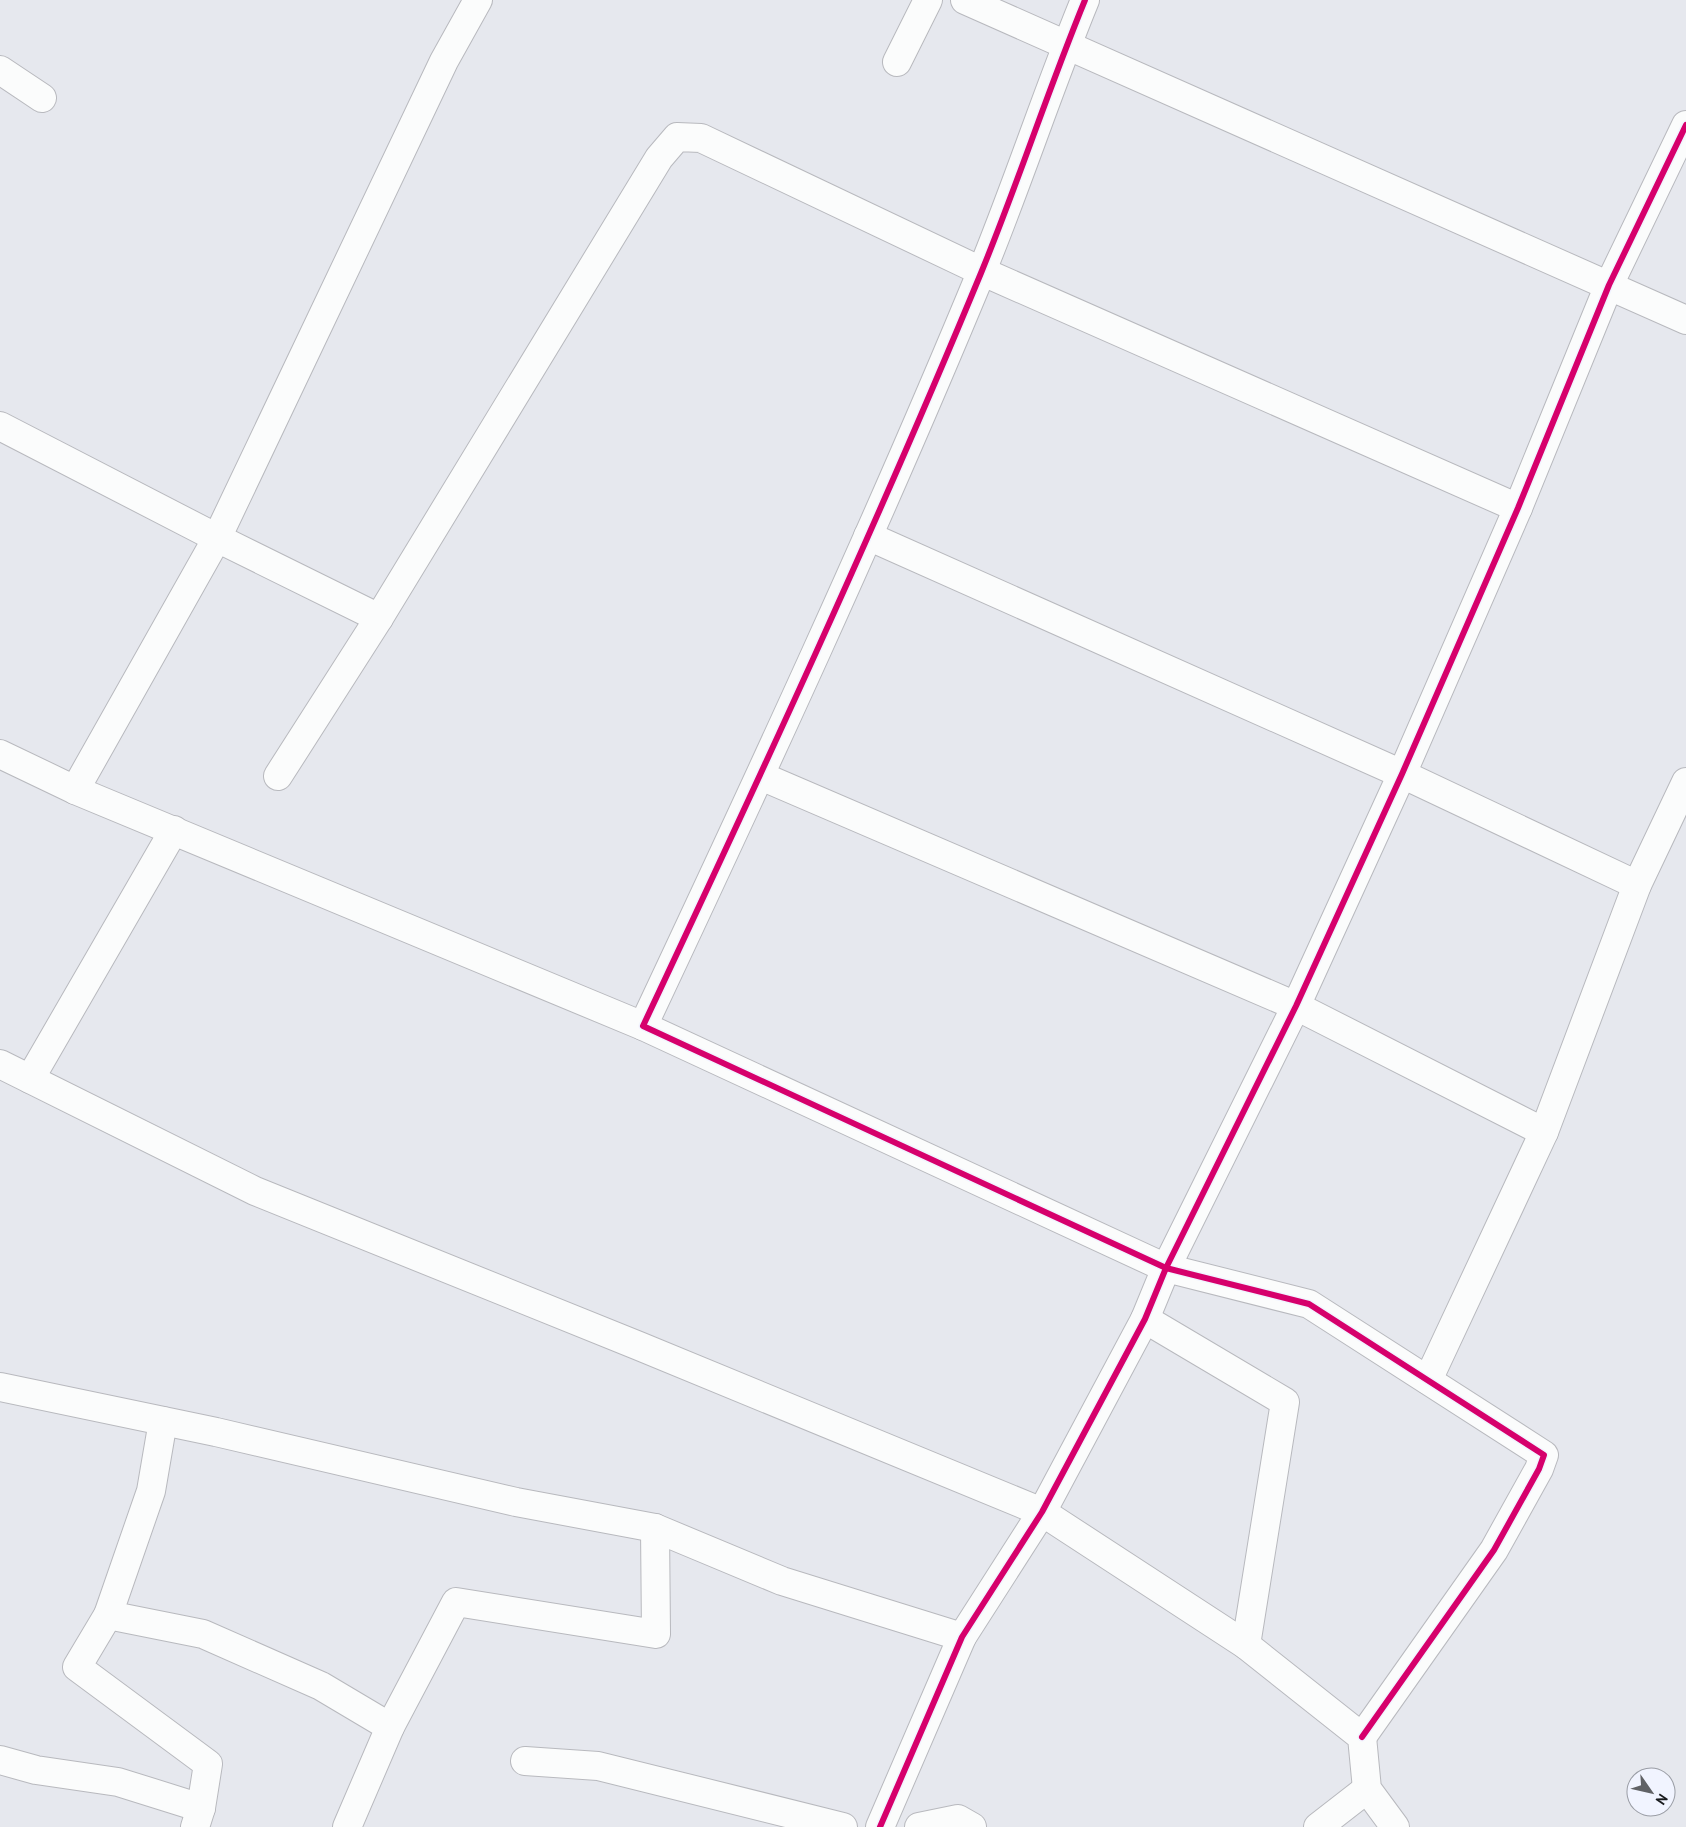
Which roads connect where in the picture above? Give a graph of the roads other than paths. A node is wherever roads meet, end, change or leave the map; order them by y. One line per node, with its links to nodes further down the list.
1 (478, 0): 16 (street)
2 (928, 0): 6 (street)
3 (965, 0): 5 (street)
4 (1085, 0): 5 (street)
5 (1066, 45): 10 (street); 11 (street)
6 (897, 62)
7 (0, 70): 8 (street)
8 (42, 98)
9 (1686, 125): 11 (street)
10 (982, 271): 14 (street); 15 (street); 17 (street)
11 (1609, 285): 12 (street); 14 (street)
12 (1686, 320)
13 (0, 426): 16 (street)
14 (1518, 508): 19 (street)
15 (868, 536): 19 (street); 21 (street)
16 (217, 538): 17 (street); 23 (street)
17 (379, 618): 20 (street)
18 (0, 754): 23 (street)
19 (1402, 774): 25 (street); 26 (street)
20 (278, 776)
21 (761, 776): 26 (street); 27 (street)
22 (1686, 782): 25 (street)
23 (75, 790): 24 (street)
24 (174, 830): 27 (street); 29 (street)
25 (1637, 885): 30 (street)
26 (1296, 1006): 30 (street); 31 (street)
27 (642, 1026): 31 (street)
28 (0, 1064): 29 (street)
29 (30, 1079): 36 (street)
30 (1544, 1132): 33 (street)
31 (1166, 1268): 32 (street); 33 (street)
32 (1145, 1319): 36 (street); 40 (street)
33 (1428, 1380): 42 (street)
34 (0, 1387): 35 (street)
35 (164, 1421): 37 (street); 38 (street)
36 (1042, 1512): 39 (street); 40 (street)
37 (655, 1528): 39 (street); 41 (street)
38 (108, 1614): 41 (street); 46 (street)
39 (962, 1637): 49 (street)
40 (1246, 1645): 42 (street)
41 (390, 1727): 47 (street)
42 (1362, 1737): 45 (street)
43 (0, 1760): 46 (street)
44 (525, 1761): 48 (street)
45 (1367, 1789): 52 (street); 53 (street)
46 (198, 1817)
47 (348, 1827)
48 (843, 1827)
49 (880, 1827)
50 (918, 1827): 51 (street)
51 (972, 1827)
52 (1318, 1827)
53 (1395, 1827)

